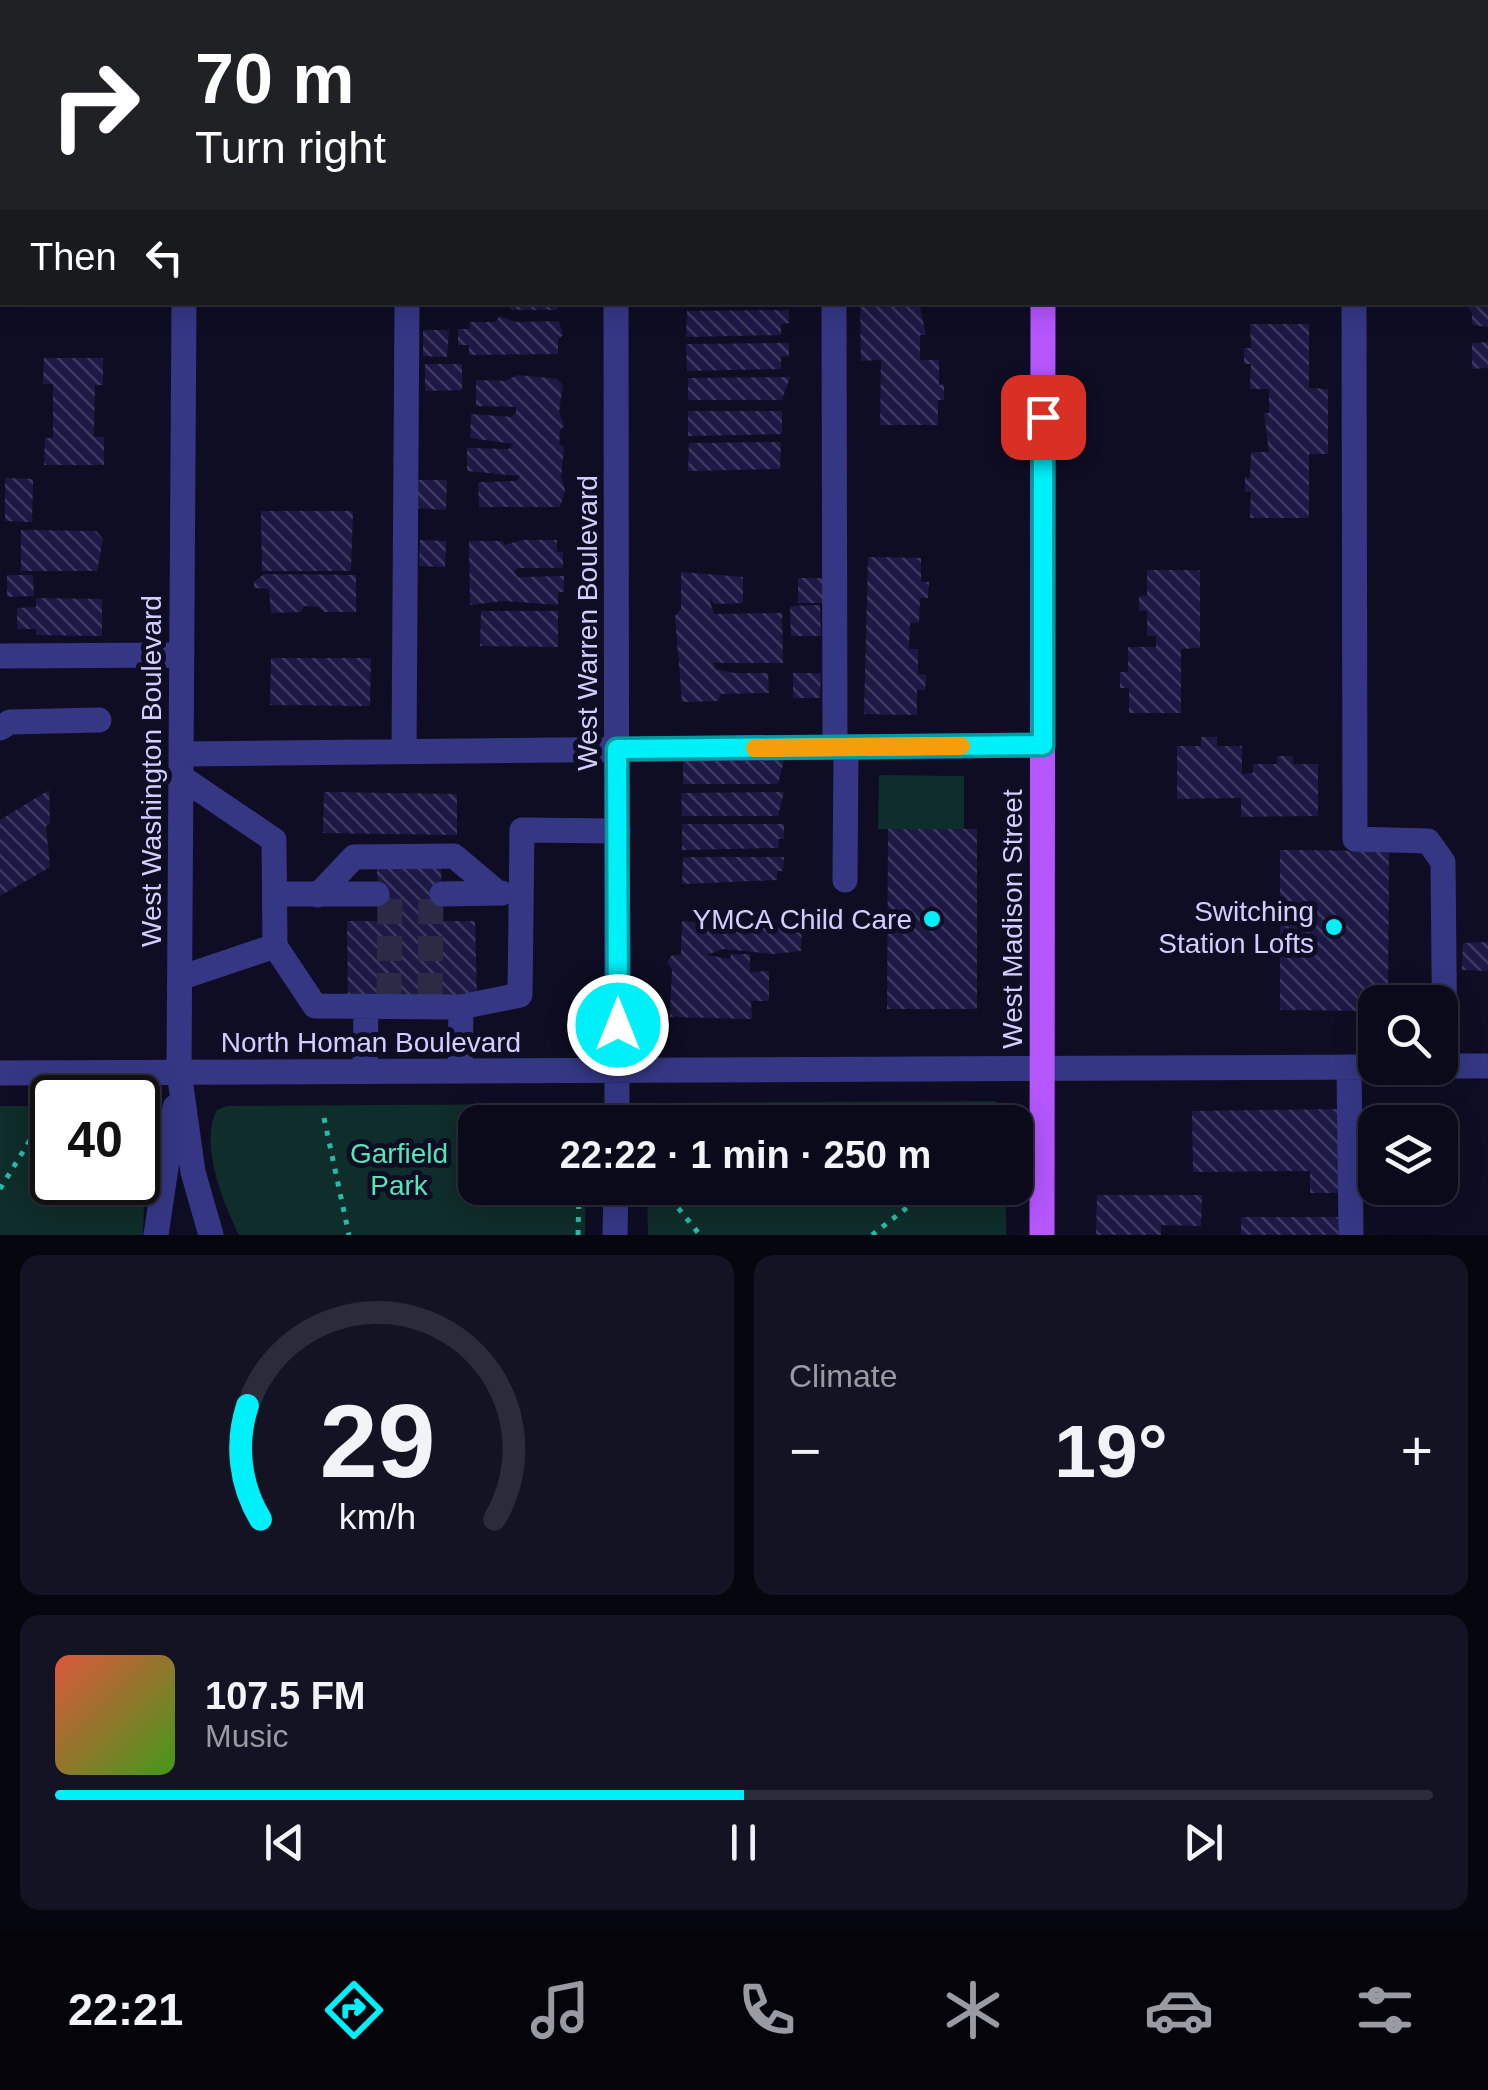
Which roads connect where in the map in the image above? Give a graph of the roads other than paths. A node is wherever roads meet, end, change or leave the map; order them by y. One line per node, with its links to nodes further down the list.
1 (184, 305): 7 (street, West Washington Boulevard)
2 (407, 305): 14 (street)
3 (616, 305): 13 (street, West Warren Boulevard)
4 (834, 305): 12 (street)
5 (1043, 305): 11 (main road, West Madison Street)
6 (1354, 305): 25 (street)
7 (182, 655): 8 (street); 15 (street, West Washington Boulevard)
8 (0, 656)
9 (99, 720): 10 (street)
10 (0, 728)
11 (1043, 745): 12 (street); 31 (main road, West Madison Street)
12 (841, 747): 13 (street); 17 (street)
13 (617, 749): 14 (street); 16 (street, West Warren Boulevard)
14 (404, 752): 15 (street)
15 (182, 766): 19 (street); 24 (street, West Washington Boulevard)
16 (618, 831): 18 (street); 34 (street, West Warren Boulevard)
17 (845, 880)
18 (510, 893): 20 (street); 22 (street); 27 (street)
19 (276, 894): 20 (street); 23 (street)
20 (318, 894): 21 (street)
21 (377, 894)
22 (442, 894)
23 (275, 946): 24 (street); 26 (street)
24 (180, 978): 36 (street, West Washington Boulevard)
25 (1443, 985)
26 (381, 1004): 27 (street); 32 (street)
27 (461, 1007): 33 (street)
28 (1458, 1066): 29 (street)
29 (1488, 1066)
30 (1358, 1067): 31 (street, North Homan Boulevard)
31 (1042, 1069): 34 (street, North Homan Boulevard); 43 (main road, West Madison Street)
32 (365, 1070): 33 (street, North Homan Boulevard); 36 (street, North Homan Boulevard)
33 (460, 1070): 34 (street, North Homan Boulevard)
34 (618, 1070): 38 (street, West Warren Boulevard)
35 (0, 1072): 36 (street, North Homan Boulevard)
36 (180, 1072): 40 (street); 41 (street, West Washington Boulevard)
37 (1361, 1085): 44 (street)
38 (617, 1105)
39 (616, 1205): 42 (street)
40 (156, 1235)
41 (211, 1235)
42 (615, 1235)
43 (1042, 1235)
44 (1350, 1235)

